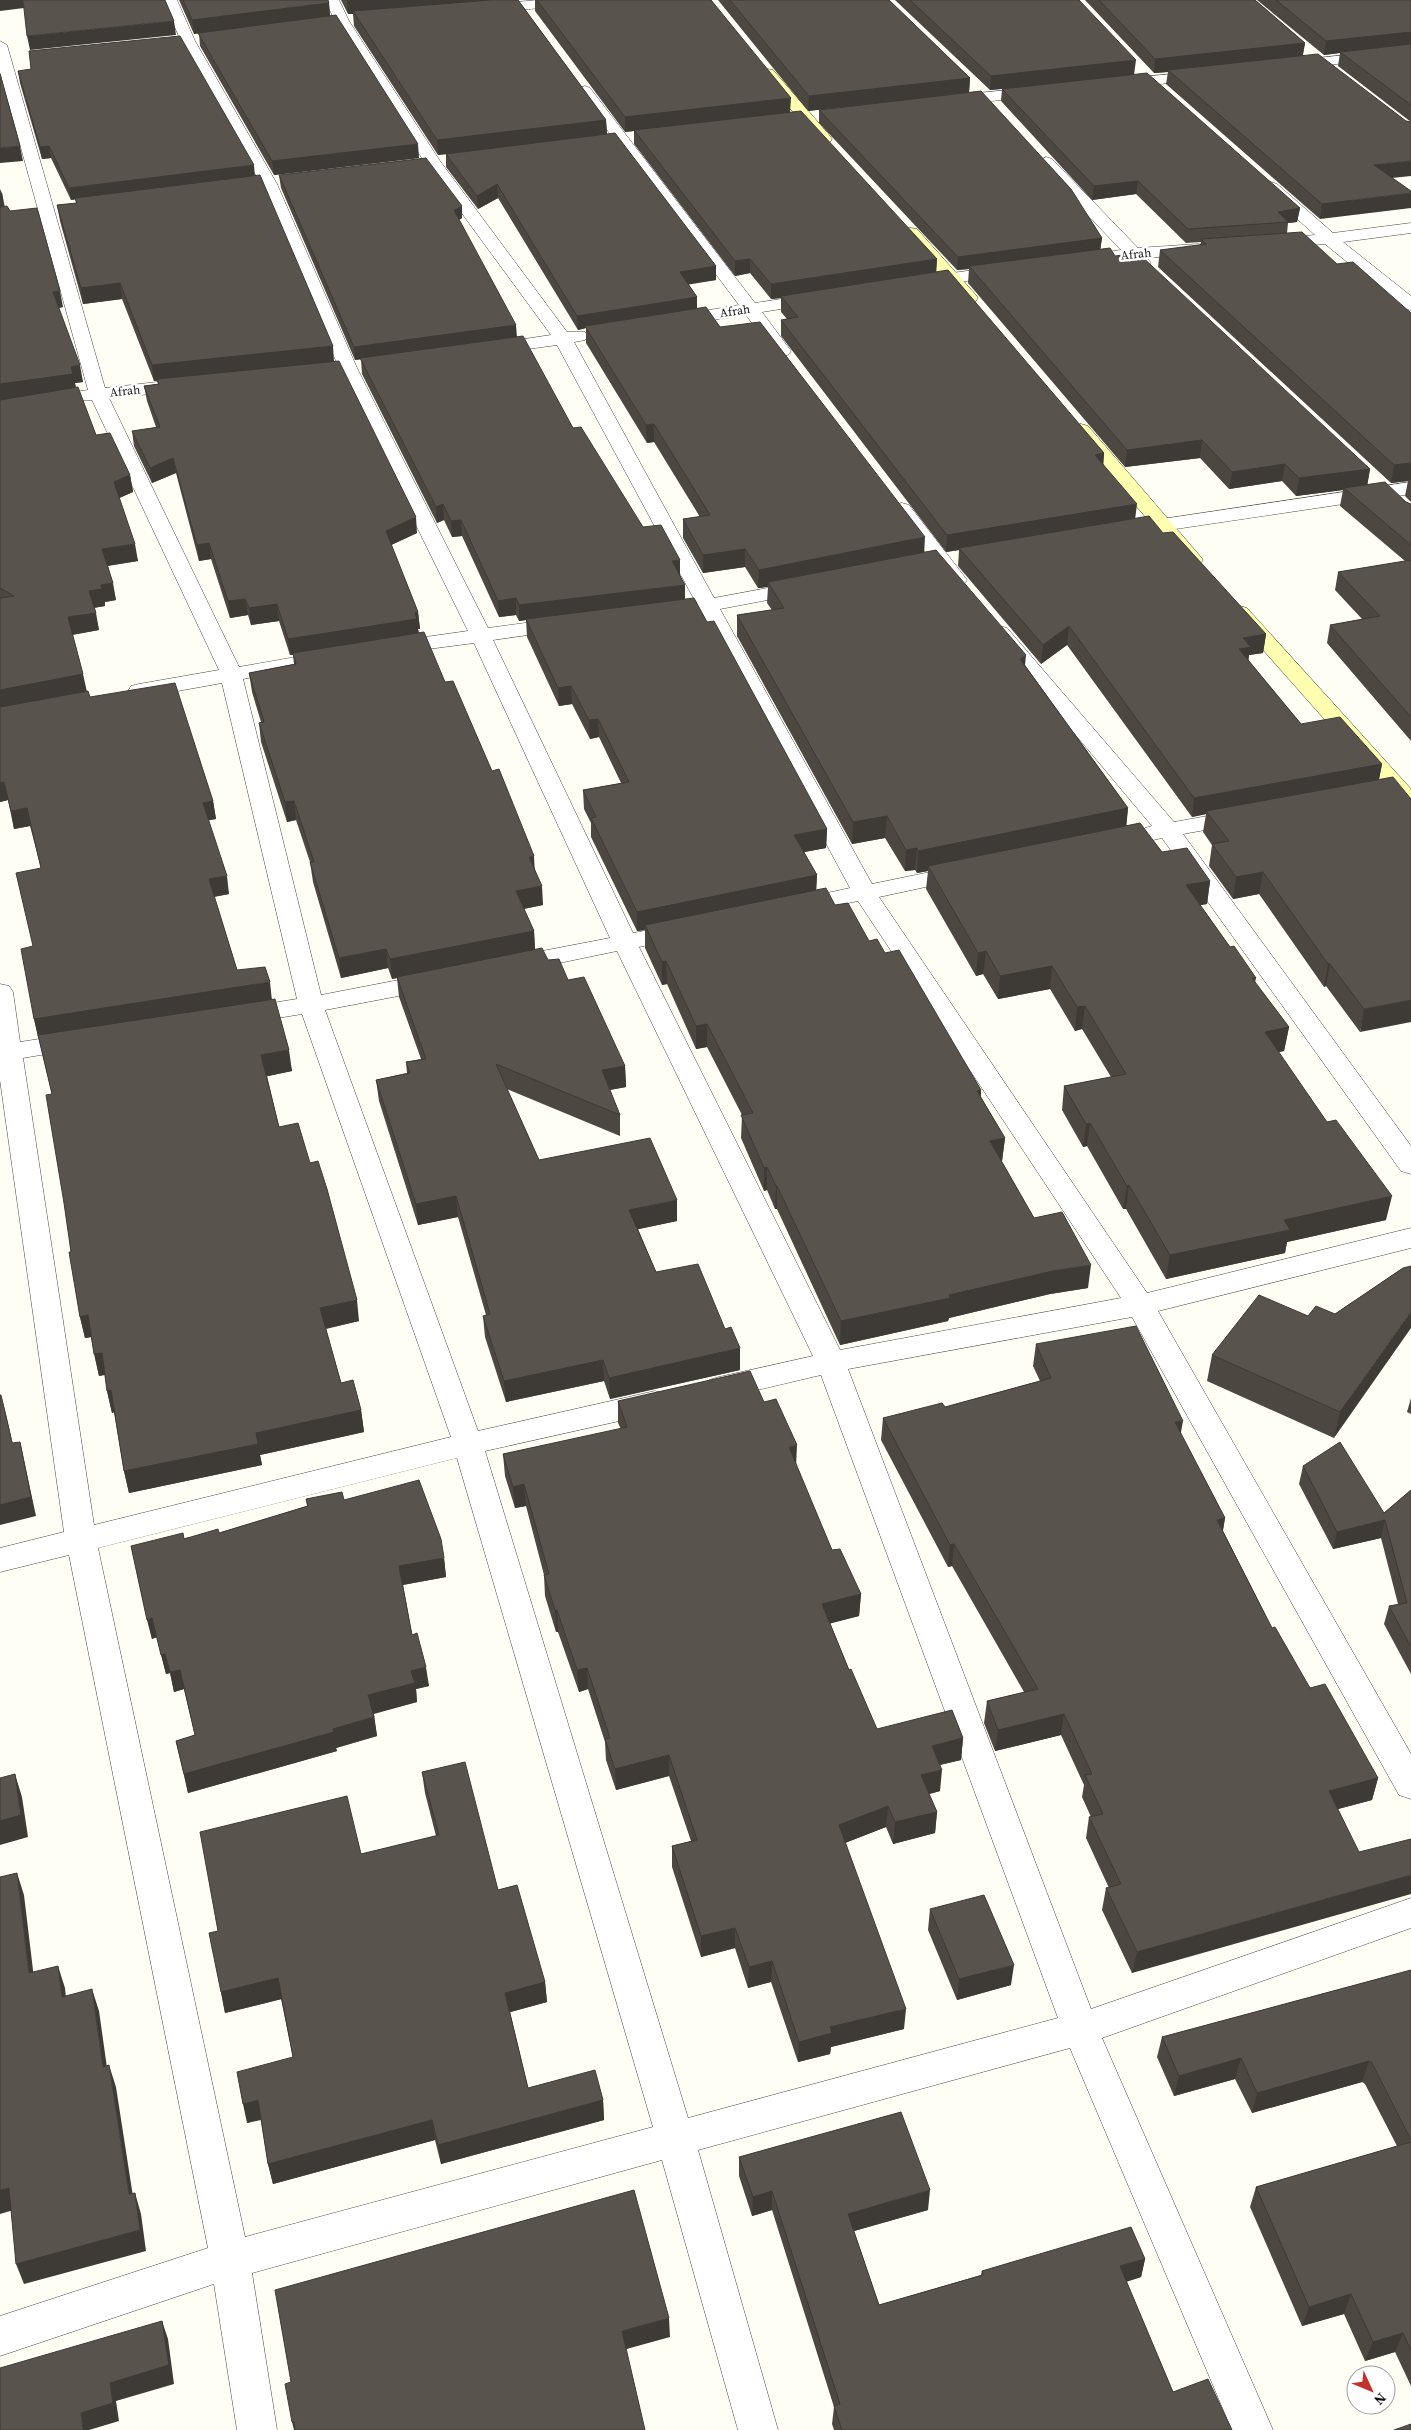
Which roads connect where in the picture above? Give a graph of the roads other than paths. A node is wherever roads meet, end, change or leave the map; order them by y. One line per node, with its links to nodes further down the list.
1 (170, 0): 66 (street)
2 (332, 0): 47 (street)
3 (585, 0): 4 (street)
4 (524, 9): 5 (street)
5 (474, 10)
6 (1305, 49): 10 (street)
7 (1411, 52): 10 (street)
8 (5, 55): 51 (street)
9 (757, 60): 25 (street)
10 (1320, 62): 12 (street); 14 (street)
11 (1138, 67): 16 (street)
12 (1270, 67)
13 (1221, 73): 16 (street)
14 (1335, 73)
15 (574, 76): 43 (street)
16 (1151, 81): 18 (street); 20 (street)
17 (970, 83): 21 (street)
18 (1102, 85)
19 (1053, 90): 21 (street)
20 (1166, 94)
21 (985, 97): 22 (street); 23 (street)
22 (938, 103)
23 (998, 111)
24 (824, 117): 25 (street)
25 (805, 119): 26 (street); 28 (street)
26 (786, 121)
27 (1032, 147): 35 (street)
28 (839, 155)
29 (1262, 180): 32 (street)
30 (898, 220): 39 (street)
31 (1411, 228): 32 (street)
32 (1329, 239): 33 (street); 42 (street)
33 (1260, 244)
34 (1211, 248): 35 (street, Afrah)
35 (1132, 254): 36 (street, Afrah); 38 (street)
36 (1056, 264)
37 (1018, 269): 39 (street)
38 (1154, 274)
39 (952, 278): 40 (street); 44 (street)
40 (904, 285)
41 (837, 296): 43 (street, Afrah)
42 (1411, 306)
43 (750, 309): 45 (street, Afrah); 49 (street)
44 (984, 315)
45 (662, 323)
46 (593, 334): 47 (street)
47 (564, 339): 48 (street); 62 (street)
48 (475, 351)
49 (792, 364)
50 (204, 383): 51 (street, Afrah)
51 (98, 394): 52 (street, Afrah); 69 (street)
52 (69, 398)
53 (1072, 420): 56 (street)
54 (1392, 490): 56 (street)
55 (893, 498): 61 (street)
56 (1161, 524): 57 (street); 58 (street)
57 (1113, 532)
58 (1207, 576)
59 (825, 583): 62 (street)
60 (1227, 597): 71 (street)
61 (972, 598)
62 (710, 606): 63 (street); 77 (street)
63 (671, 610)
64 (585, 621): 66 (street)
65 (991, 621): 74 (street)
66 (480, 634): 67 (street); 80 (street)
67 (375, 650)
68 (346, 655): 69 (street)
69 (231, 673): 70 (street); 84 (street)
70 (116, 695)
71 (1406, 792): 72 (street)
72 (1369, 793)
73 (1264, 812): 74 (street)
74 (1168, 830): 75 (street); 88 (street)
75 (1129, 838)
76 (982, 868): 77 (street)
77 (864, 892): 78 (street); 90 (street)
78 (768, 912)
79 (702, 927): 80 (street)
80 (625, 943): 81 (street); 91 (street)
81 (488, 970)
82 (458, 976): 84 (street)
83 (0, 992): 87 (street)
84 (311, 1005): 85 (street); 92 (street)
85 (224, 1018)
86 (97, 1038): 87 (street)
87 (5, 1052): 93 (street)
88 (1411, 1165)
89 (1411, 1238): 90 (street)
90 (1140, 1305): 91 (street); 95 (street)
91 (831, 1362): 92 (street); 97 (street)
92 (468, 1444): 93 (street); 98 (street)
93 (81, 1539): 94 (street); 99 (street)
94 (0, 1560)
95 (1411, 1785)
96 (1411, 1914): 97 (street)
97 (1080, 2029): 98 (street); 103 (street)
98 (676, 2141): 99 (street); 102 (street)
99 (230, 2260): 100 (street); 101 (street)
100 (0, 2336)
101 (257, 2430)
102 (758, 2430)
103 (1253, 2430)

